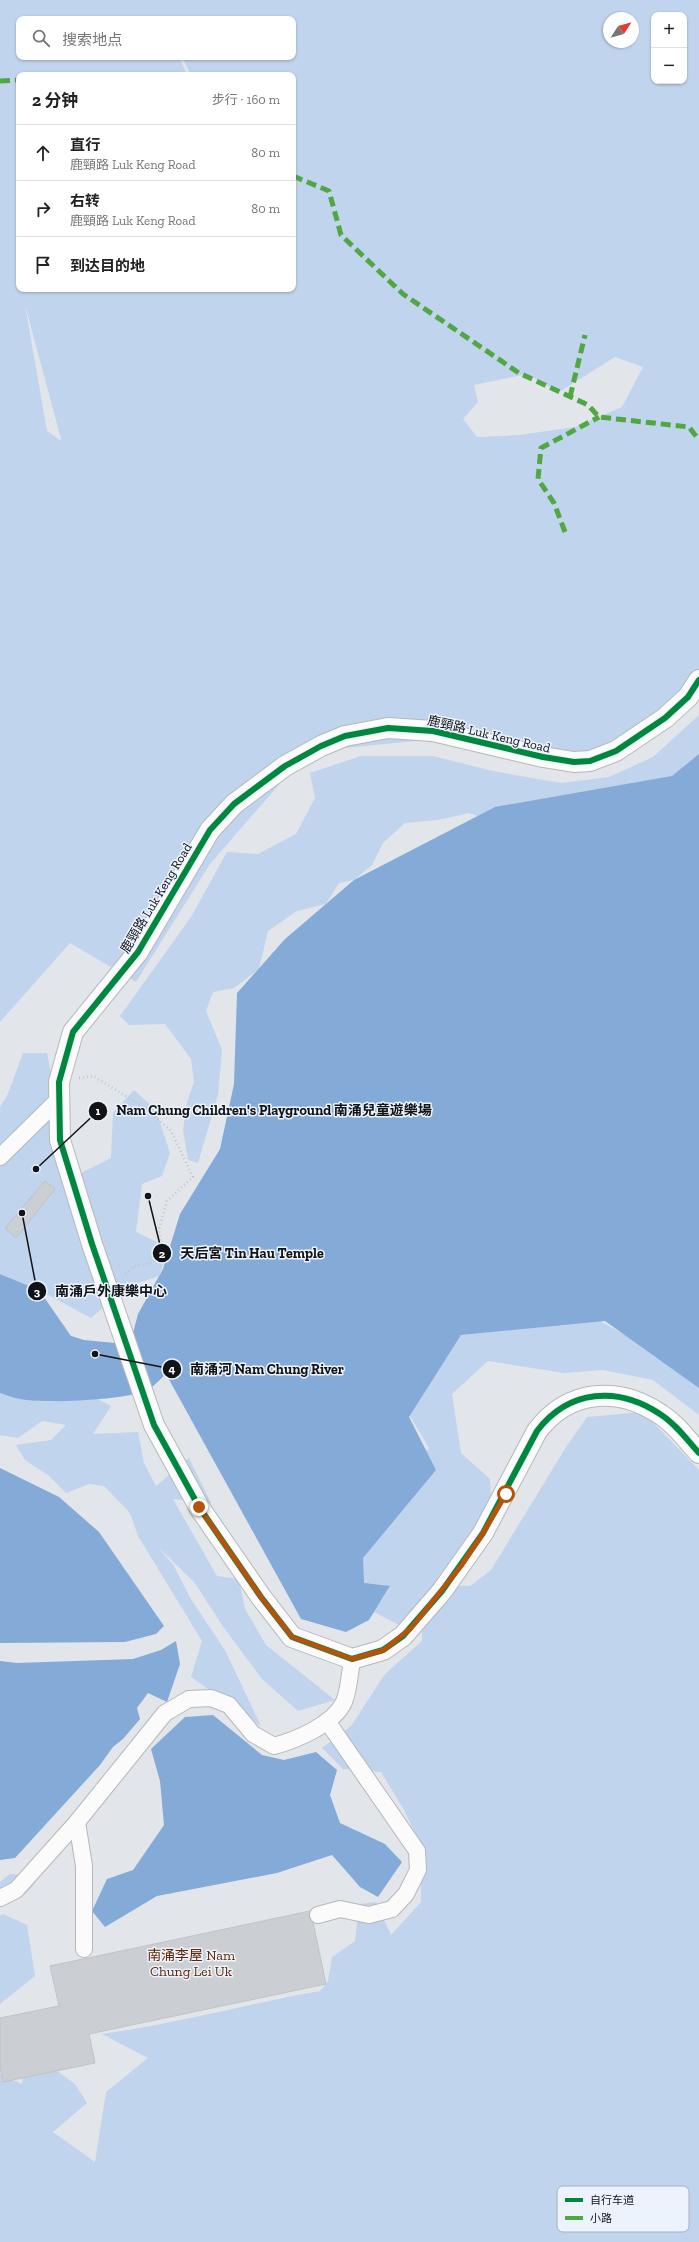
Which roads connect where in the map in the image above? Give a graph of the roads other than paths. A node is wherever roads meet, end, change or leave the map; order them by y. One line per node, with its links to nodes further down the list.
1 (699, 680): 2 (street, 鹿頸路 Luk Keng Road)
2 (59, 1090): 3 (street); 5 (street, 鹿頸路 Luk Keng Road)
3 (0, 1157)
4 (699, 1454): 5 (street)
5 (352, 1659): 6 (street)
6 (327, 1721): 7 (street); 9 (street)
7 (77, 1822): 8 (street); 10 (street)
8 (0, 1898)
9 (318, 1915)
10 (84, 1949)

